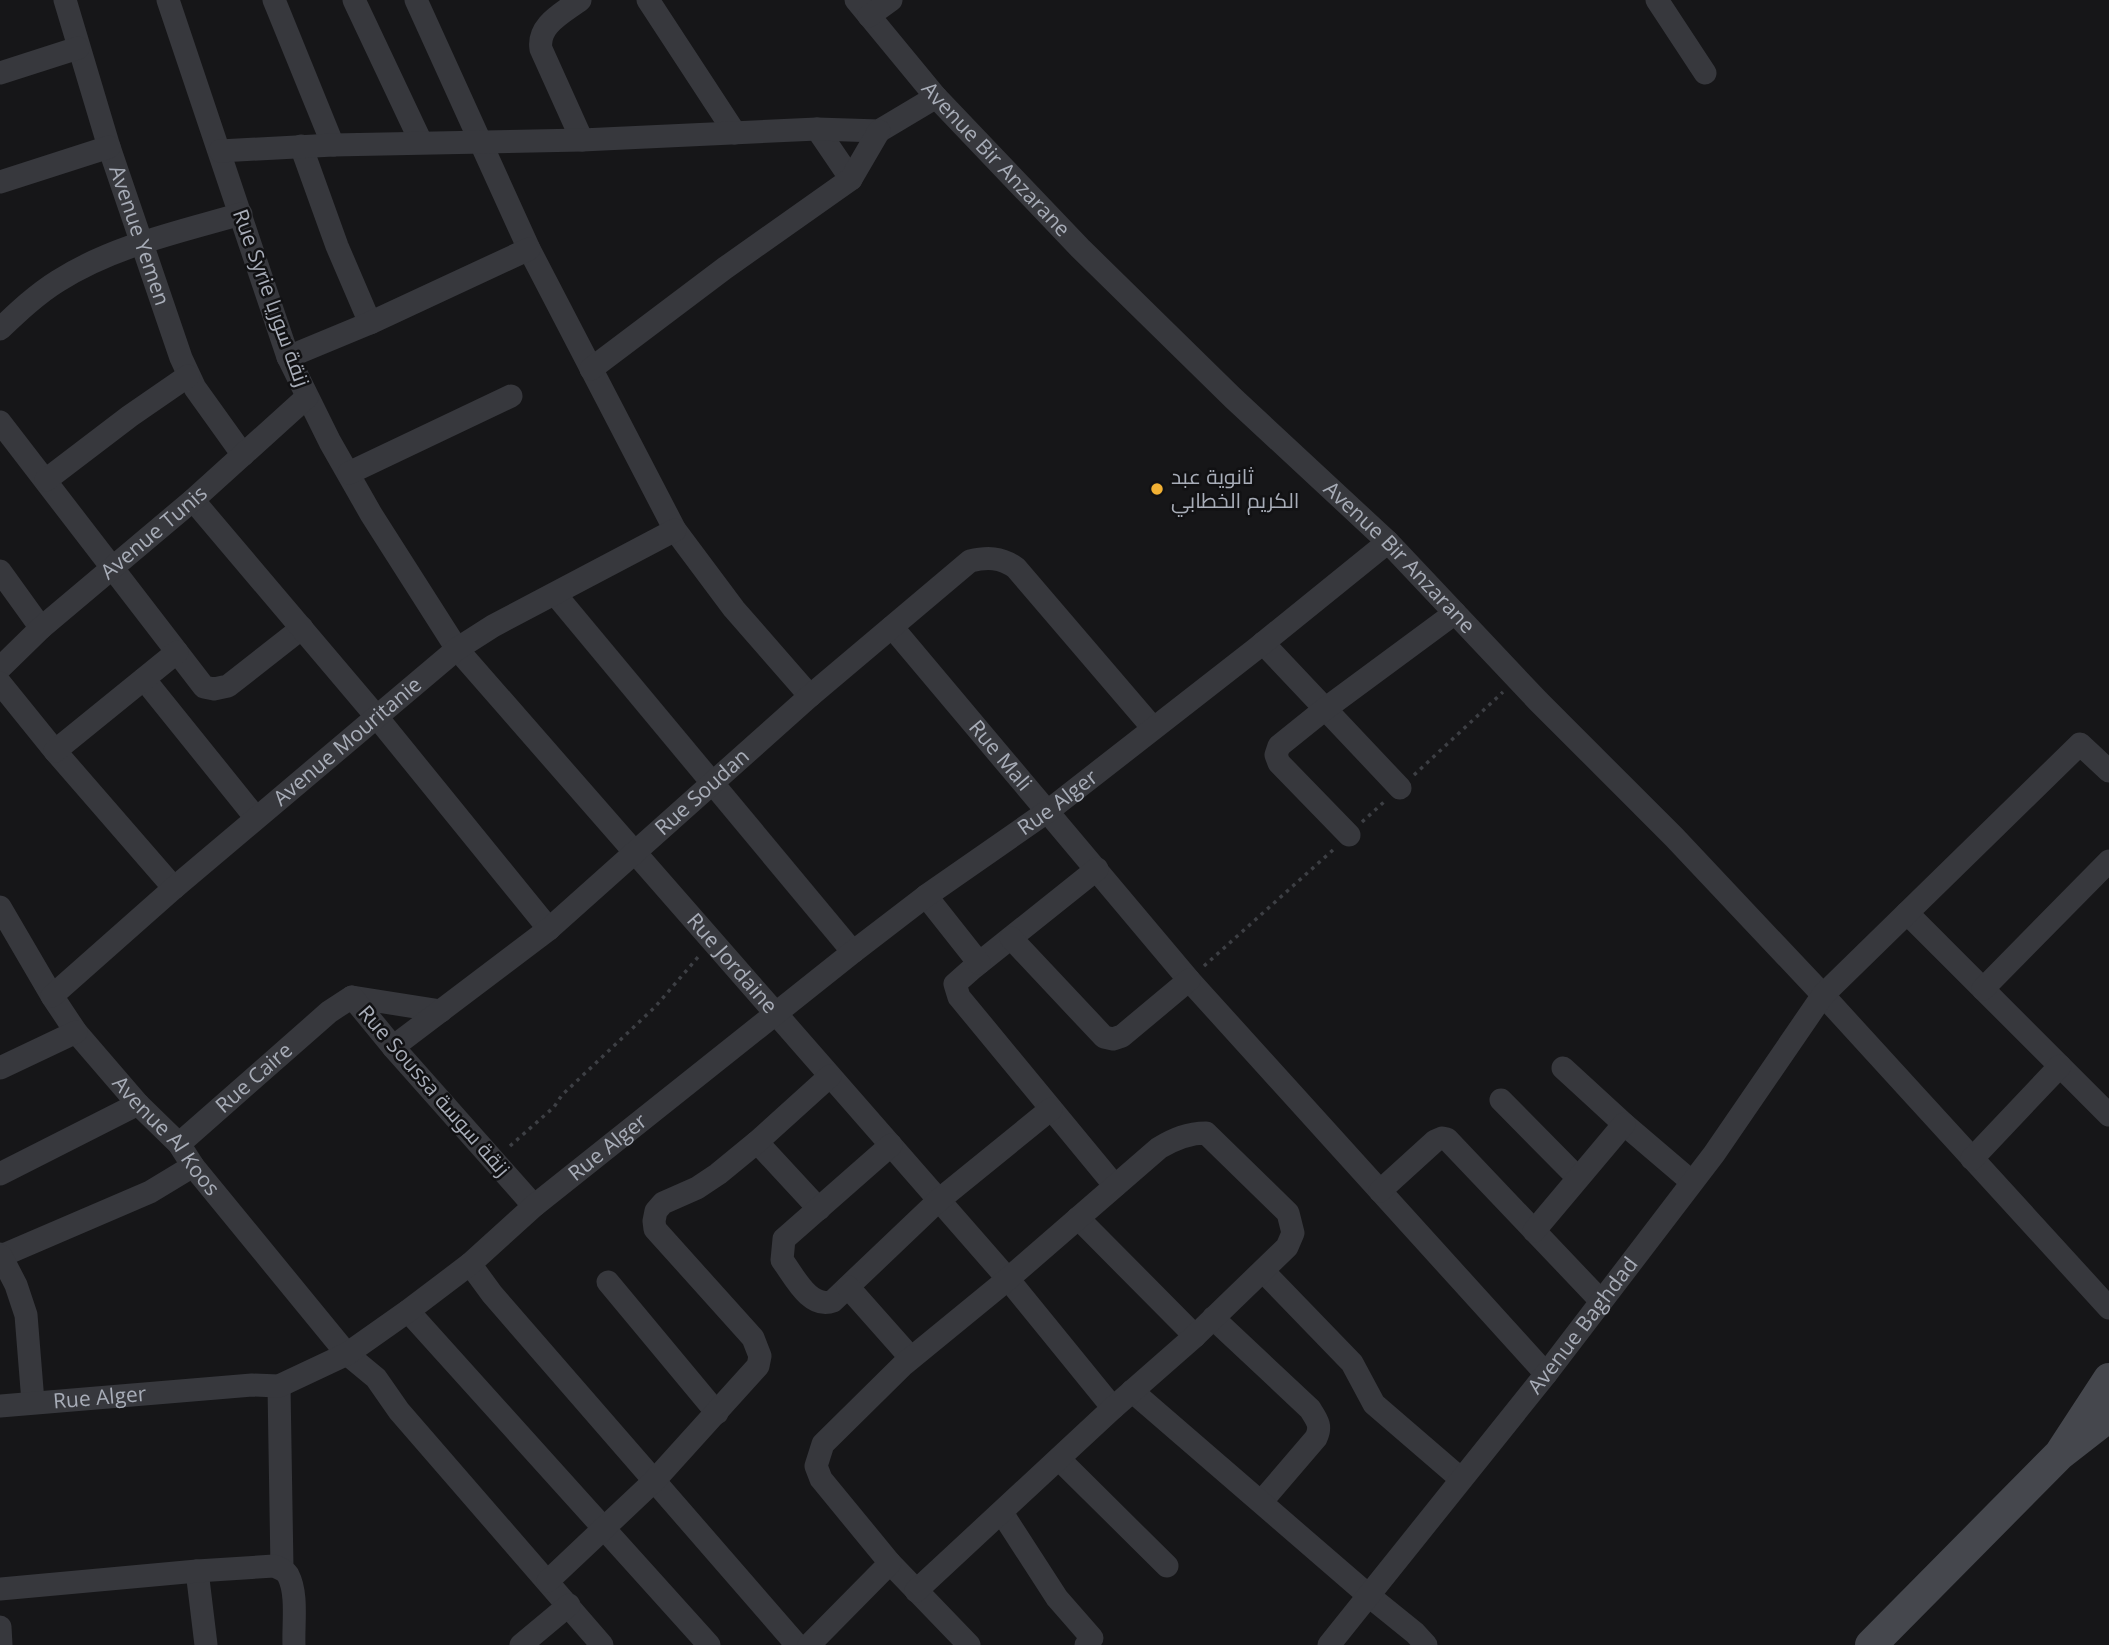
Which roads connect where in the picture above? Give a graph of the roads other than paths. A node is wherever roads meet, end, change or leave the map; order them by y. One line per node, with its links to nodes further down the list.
1 (65, 0): 11 (street, Avenue Yemen)
2 (168, 0): 24 (street, Rue Syrie زنقة سوريا)
3 (274, 0): 21 (street)
4 (354, 0): 19 (street)
5 (416, 0): 20 (street)
6 (580, 0): 18 (street)
7 (648, 0): 17 (street)
8 (891, 0): 10 (street)
9 (1657, 0): 13 (street)
10 (863, 8): 14 (street, Avenue Bir Anzarane)
11 (78, 48): 12 (street); 23 (street, Avenue Yemen)
12 (0, 73)
13 (1705, 73)
14 (936, 97): 16 (street); 43 (street, Avenue Bir Anzarane)
15 (817, 129): 16 (street); 17 (street); 25 (street)
16 (879, 131): 25 (street)
17 (735, 133): 18 (street)
18 (582, 140): 20 (street)
19 (421, 142): 20 (street); 21 (street)
20 (482, 144): 29 (street)
21 (333, 145): 22 (street)
22 (301, 146): 24 (street); 30 (street)
23 (109, 147): 26 (street); 28 (street, Avenue Yemen)
24 (220, 151): 27 (street, Rue Syrie زنقة سوريا)
25 (851, 179): 33 (street)
26 (0, 182)
27 (241, 214): 28 (street); 32 (street, Rue Syrie زنقة سوريا)
28 (141, 243): 31 (street); 34 (street, Avenue Yemen)
29 (529, 249): 30 (street); 33 (street)
30 (370, 323): 32 (street)
31 (0, 329)
32 (288, 357): 36 (street, Rue Syrie زنقة سوريا)
33 (592, 369): 42 (street)
34 (188, 376): 38 (street, Avenue Yemen); 40 (street)
35 (511, 396): 39 (street)
36 (307, 397): 38 (street, Avenue Tunis); 39 (street, Rue Syrie زنقة سوريا)
37 (0, 422): 40 (street)
38 (243, 455): 41 (street, Avenue Tunis)
39 (349, 473): 52 (street, Rue Syrie زنقة سوريا)
40 (46, 480): 44 (street)
41 (193, 500): 44 (street, Avenue Tunis); 50 (street)
42 (675, 530): 46 (street, Avenue Mouritanie); 57 (street)
43 (1388, 542): 47 (street, Avenue Bir Anzarane); 51 (street, Rue Alger)
44 (112, 566): 49 (street, Avenue Tunis); 53 (street)
45 (0, 571): 49 (street)
46 (555, 594): 52 (street, Avenue Mouritanie); 63 (street)
47 (1455, 613): 58 (street); 82 (street, Avenue Bir Anzarane)
48 (892, 627): 57 (street, Rue Soudan); 60 (street, Rue Soudan); 65 (street, Rue Mali)
49 (41, 628): 54 (street, Avenue Tunis)
50 (302, 628): 53 (street); 59 (street)
51 (1264, 643): 58 (street); 60 (street, Rue Alger)
52 (457, 649): 59 (street, Avenue Mouritanie); 68 (street, Rue Jordaine)
53 (177, 652): 55 (street)
54 (0, 668)
55 (144, 678): 61 (street); 66 (street)
56 (0, 683): 61 (street)
57 (810, 696): 63 (street, Rue Soudan)
58 (1325, 709): 64 (street); 67 (street)
59 (376, 716): 66 (street, Avenue Mouritanie); 75 (street)
60 (1153, 728): 65 (street, Rue Alger)
61 (55, 751): 71 (street)
62 (2109, 771): 74 (street, Avenue Baghdad)
63 (711, 784): 68 (street, Rue Soudan); 78 (street)
64 (1399, 788)
65 (1048, 811): 70 (street, Rue Mali); 72 (street, Rue Alger)
66 (256, 818): 71 (street, Avenue Mouritanie)
67 (1349, 835)
68 (635, 853): 75 (street, Rue Soudan); 87 (street, Rue Jordaine)
69 (2109, 861): 81 (street)
70 (1097, 869): 76 (street); 80 (street, Rue Mali)
71 (174, 888): 83 (street, Avenue Mouritanie)
72 (926, 896): 78 (street, Rue Alger); 79 (street)
73 (0, 907): 77 (street, Avenue Al Koos)
74 (1907, 913): 81 (street); 82 (street, Avenue Baghdad)
75 (549, 929): 85 (street, Rue Soudan)
76 (1011, 938): 79 (street); 80 (street)
77 (9, 943): 83 (street, Avenue Al Koos)
78 (853, 952): 87 (street, Rue Alger)
79 (979, 963): 96 (street)
80 (1189, 981): 108 (street, Rue Mali)
81 (1983, 989): 90 (street)
82 (1823, 995): 102 (street, Avenue Bir Anzarane); 106 (street, Avenue Baghdad)
83 (52, 996): 88 (street, Avenue Al Koos)
84 (352, 997): 85 (street); 86 (street, Rue Soussa زنقة سوسة); 89 (street, Rue Soussa زنقة سوسة)
85 (440, 1011): 89 (street, Rue Soudan)
86 (329, 1012): 100 (street, Rue Caire)
87 (777, 1014): 93 (street, Rue Jordaine); 110 (street, Rue Alger)
88 (76, 1032): 91 (street); 95 (street, Avenue Al Koos)
89 (393, 1047): 110 (street, Rue Soussa زنقة سوسة)
90 (2060, 1066): 97 (street); 102 (street)
91 (0, 1068)
92 (1563, 1068): 98 (street)
93 (830, 1076): 99 (street); 101 (street, Rue Jordaine)
94 (1501, 1100): 105 (street)
95 (138, 1104): 100 (street, Avenue Al Koos); 104 (street)
96 (1051, 1109): 107 (street); 109 (street)
97 (2109, 1115)
98 (1624, 1124): 105 (street); 106 (street)
99 (757, 1142): 111 (street); 134 (street)
100 (179, 1144): 103 (street, Avenue Al Koos)
101 (891, 1145): 109 (street, Rue Jordaine); 111 (street)
102 (1972, 1159): 121 (street, Avenue Bir Anzarane)
103 (193, 1166): 114 (street); 125 (street, Avenue Al Koos)
104 (0, 1174)
105 (1578, 1178): 113 (street)
106 (1692, 1182): 120 (street, Avenue Baghdad)
107 (1115, 1186): 112 (street); 116 (street)
108 (1380, 1191): 113 (street); 127 (street, Rue Mali)
109 (939, 1200): 117 (street, Rue Jordaine); 119 (street)
110 (534, 1206): 115 (street, Rue Alger)
111 (819, 1209): 119 (street)
112 (1078, 1218): 117 (street); 124 (street)
113 (1534, 1231): 120 (street)
114 (0, 1255): 131 (street)
115 (470, 1264): 122 (street, Rue Alger); 139 (street)
116 (1263, 1271): 123 (street); 138 (street)
117 (1008, 1279): 126 (street); 133 (street, Rue Jordaine)
118 (608, 1282): 134 (street)
119 (848, 1287): 126 (street)
120 (1601, 1301): 127 (street, Avenue Baghdad)
121 (2109, 1308)
122 (408, 1311): 125 (street, Rue Alger); 142 (street)
123 (1213, 1318): 124 (street); 140 (street)
124 (1195, 1336): 130 (street)
125 (347, 1354): 129 (street, Rue Alger); 147 (street, Avenue Al Koos)
126 (911, 1358): 143 (street)
127 (1546, 1374): 138 (street, Avenue Baghdad)
128 (2109, 1379): 136 (main road)
129 (279, 1386): 131 (street, Rue Alger); 145 (street)
130 (1132, 1391): 133 (street); 140 (street)
131 (33, 1402): 132 (street, Rue Alger)
132 (0, 1406)
133 (1113, 1408): 137 (street)
134 (718, 1413): 139 (street)
135 (2109, 1416): 136 (main road)
136 (2060, 1454): 165 (main road)
137 (1059, 1459): 141 (street); 144 (street)
138 (1461, 1479): 150 (street, Avenue Baghdad)
139 (654, 1481): 142 (street); 159 (street)
140 (1262, 1501): 150 (street)
141 (1002, 1513): 149 (street); 162 (street)
142 (603, 1528): 147 (street); 158 (street)
143 (890, 1563): 149 (street); 160 (street)
144 (1167, 1566)
145 (282, 1569): 146 (street); 155 (street)
146 (197, 1571): 148 (street); 154 (street)
147 (548, 1581): 151 (street, Avenue Al Koos)
148 (0, 1589)
149 (916, 1591): 161 (street)
150 (1368, 1595): 163 (street, Avenue Baghdad); 164 (street)
151 (569, 1605): 156 (street); 157 (street, Avenue Al Koos)
152 (0, 1627): 153 (street)
153 (1, 1645)
154 (206, 1645)
155 (294, 1645)
156 (521, 1645)
157 (602, 1645)
158 (709, 1645)
159 (797, 1645)
160 (808, 1645)
161 (969, 1645)
162 (1086, 1645)
163 (1329, 1645)
164 (1426, 1645)
165 (1871, 1645)

